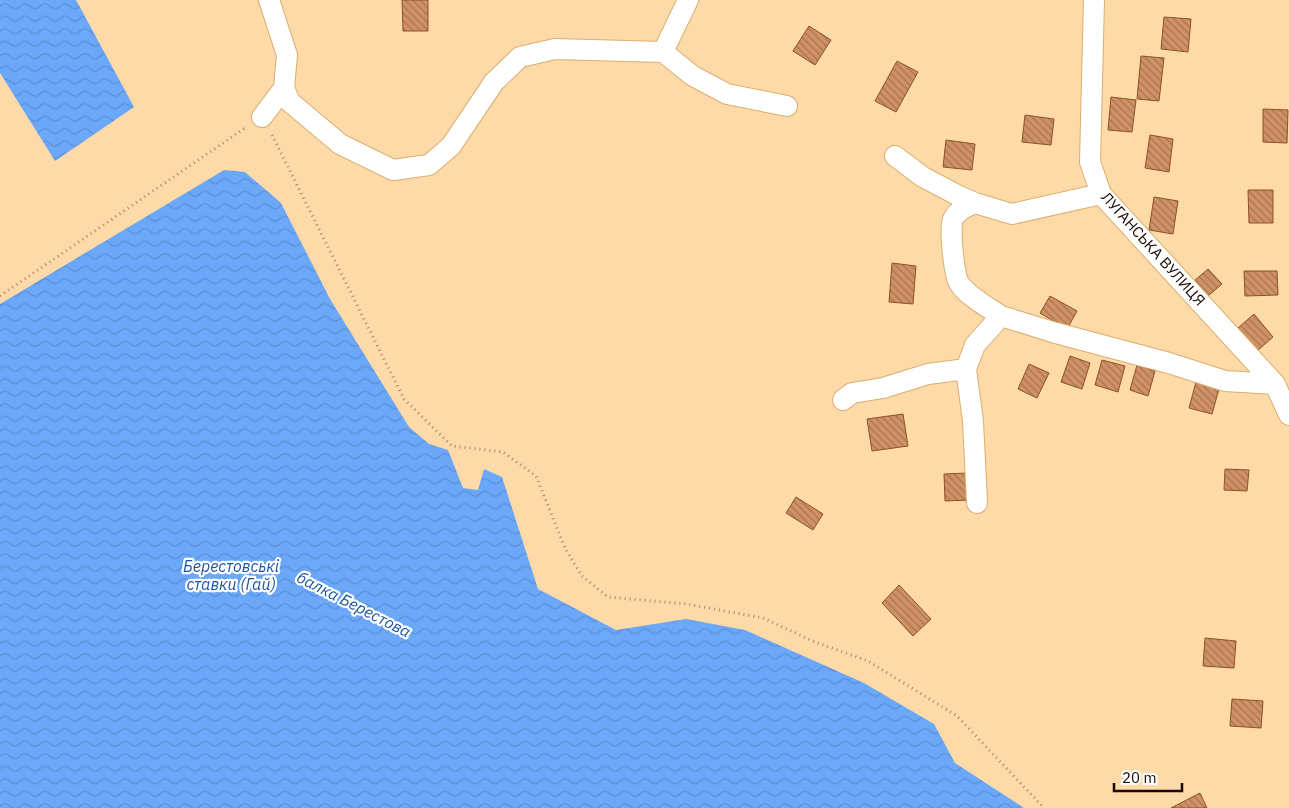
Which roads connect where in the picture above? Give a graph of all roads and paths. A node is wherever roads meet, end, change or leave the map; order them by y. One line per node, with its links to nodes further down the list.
1 (269, 0): 5 (street)
2 (688, 0): 4 (street)
3 (1094, 0): 9 (street, ЛУГАНСЬКА ВУЛИЦЯ)
4 (663, 52): 5 (street); 6 (street)
5 (284, 88): 7 (street)
6 (787, 106)
7 (262, 117): 11 (path); 18 (path)
8 (895, 156): 10 (street)
9 (1101, 194): 10 (street); 14 (street, ЛУГАНСЬКА ВУЛИЦЯ)
10 (975, 203): 12 (street)
11 (0, 296)
12 (1001, 316): 13 (street); 14 (street)
13 (966, 369): 15 (street); 17 (street)
14 (1275, 384): 16 (street, ЛУГАНСЬКА ВУЛИЦЯ)
15 (843, 400)
16 (1289, 416)
17 (977, 503)
18 (1044, 808)

